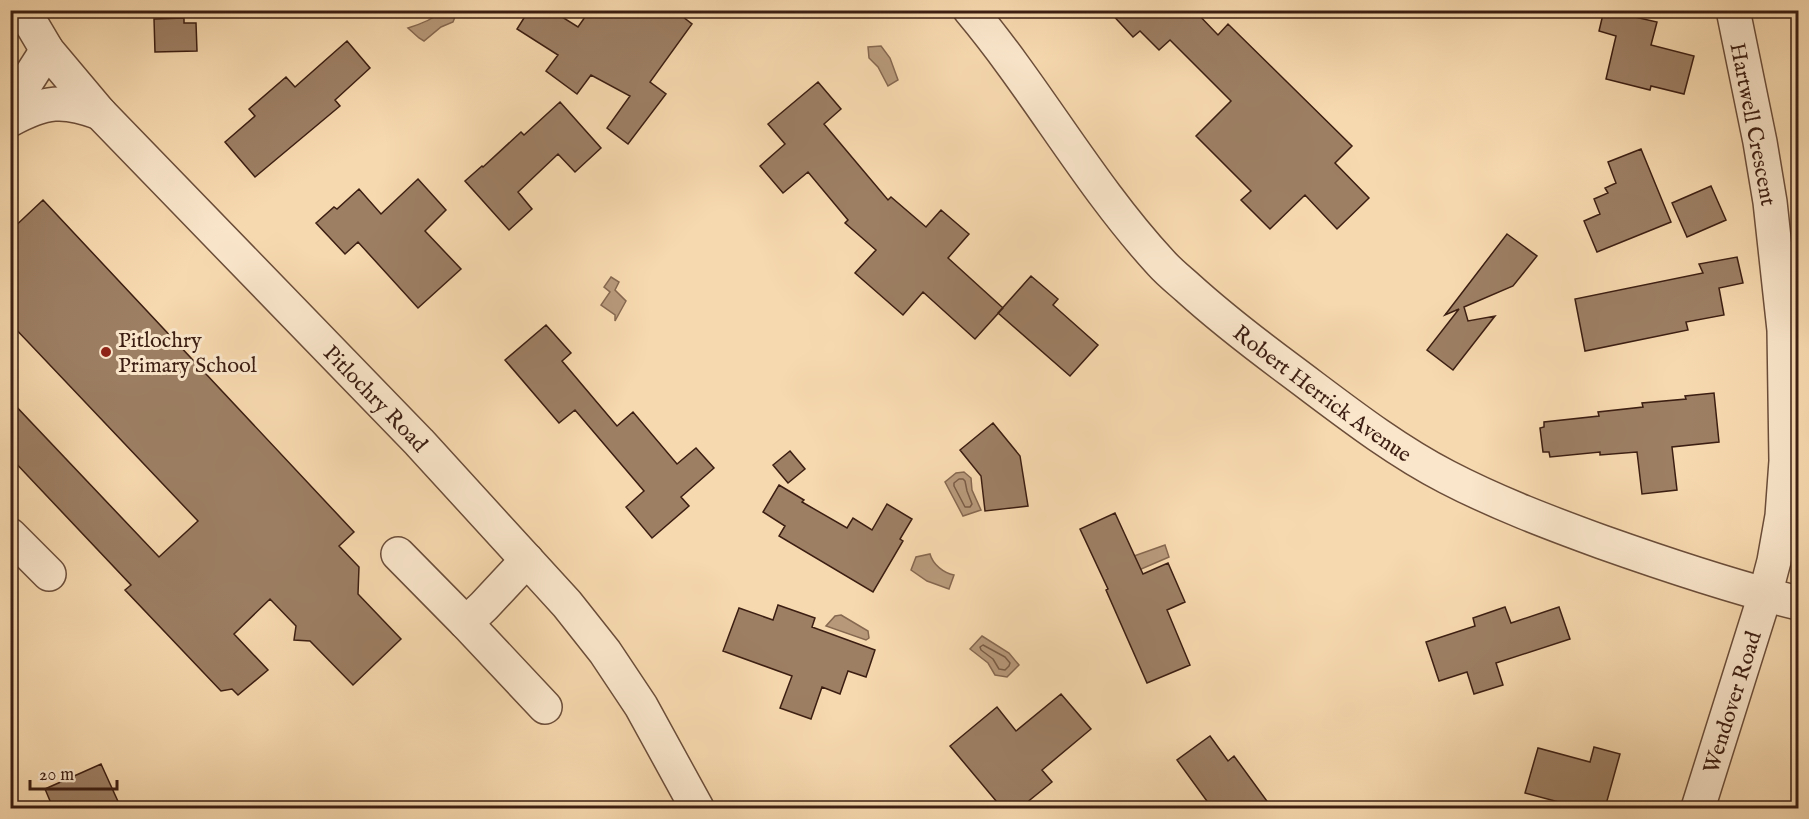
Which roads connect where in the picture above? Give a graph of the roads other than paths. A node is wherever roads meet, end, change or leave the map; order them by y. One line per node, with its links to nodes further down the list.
1 (27, 10): 4 (street, Pitlochry Road)
2 (970, 10): 12 (street, Robert Herrick Avenue)
3 (1733, 10): 12 (street, Hartwell Crescent)
4 (47, 50): 5 (street); 6 (street, Pitlochry Road)
5 (10, 108)
6 (100, 112): 7 (street); 10 (street, Pitlochry Road)
7 (10, 120)
8 (10, 535): 11 (street)
9 (398, 554): 14 (street)
10 (527, 560): 14 (street); 16 (street, Pitlochry Road)
11 (49, 574)
12 (1765, 595): 13 (street, Robert Herrick Avenue); 17 (street, Wendover Road)
13 (1798, 603)
14 (466, 623): 15 (street)
15 (545, 707)
16 (697, 808)
17 (1698, 808)

